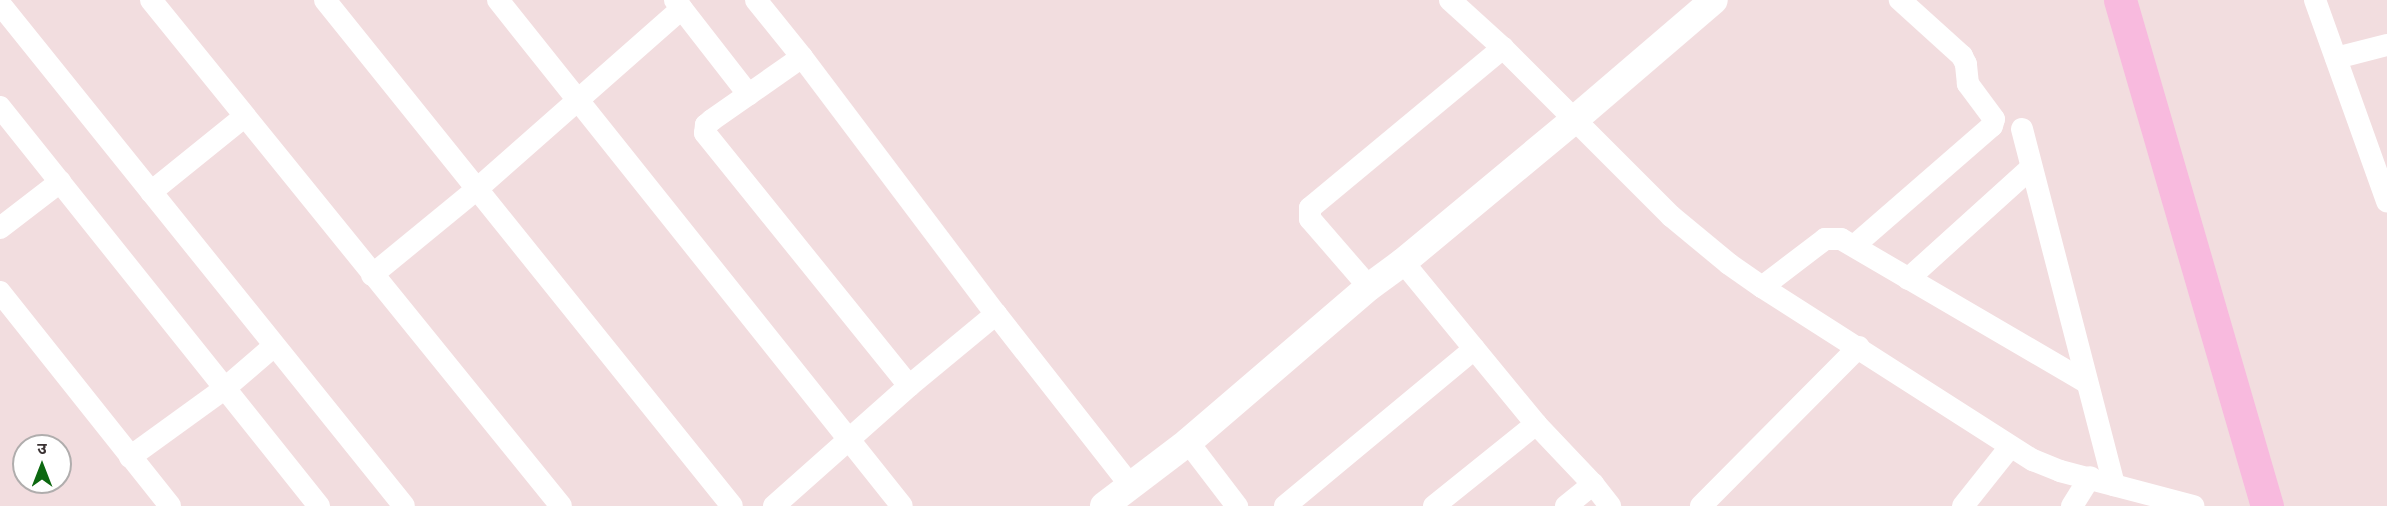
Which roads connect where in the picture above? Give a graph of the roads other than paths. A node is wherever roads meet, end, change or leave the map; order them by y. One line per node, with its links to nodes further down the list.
1 (151, 0): 19 (street)
2 (325, 0): 24 (street)
3 (498, 0): 17 (street)
4 (756, 0): 14 (street)
5 (1450, 0): 13 (street)
6 (1714, 0): 20 (street)
7 (1900, 0): 28 (street)
8 (2120, 0): 68 (main road)
9 (2315, 0): 15 (street)
10 (0, 4): 25 (street)
11 (679, 4): 16 (street); 17 (street)
12 (2387, 45): 15 (street)
13 (1503, 48): 20 (street); 32 (street)
14 (802, 57): 16 (street); 35 (street)
15 (2336, 58): 26 (street)
16 (749, 95): 40 (street)
17 (578, 99): 24 (street); 43 (street)
18 (0, 107): 23 (street)
19 (244, 117): 25 (street); 30 (street)
20 (1574, 120): 29 (street); 33 (street)
21 (2022, 129): 22 (street)
22 (2031, 168): 31 (street); 39 (street)
23 (60, 182): 27 (street); 41 (street)
24 (477, 189): 30 (street); 55 (street)
25 (151, 192): 36 (street)
26 (2387, 201)
27 (0, 228)
28 (1855, 245): 31 (street); 33 (street)
29 (1403, 262): 32 (street); 38 (street)
30 (372, 274): 54 (street)
31 (1908, 279): 39 (street)
32 (1369, 287): 44 (street)
33 (1762, 287): 37 (street)
34 (0, 292): 46 (street)
35 (996, 314): 40 (street); 49 (street)
36 (274, 346): 41 (street); 53 (street)
37 (1859, 347): 45 (street); 64 (street)
38 (1474, 349): 42 (street); 60 (street)
39 (2087, 382): 50 (street)
40 (909, 386): 43 (street)
41 (224, 389): 46 (street); 52 (street)
42 (1536, 424): 48 (street); 61 (street)
43 (850, 438): 56 (street); 57 (street)
44 (1188, 442): 49 (street); 59 (street)
45 (2010, 447): 47 (street); 65 (street)
46 (130, 457): 51 (street)
47 (2090, 477): 50 (street); 66 (street)
48 (1593, 484): 62 (street); 63 (street)
49 (1130, 485): 58 (street)
50 (2114, 485): 67 (street)
51 (170, 506)
52 (319, 506)
53 (404, 506)
54 (561, 506)
55 (732, 506)
56 (774, 506)
57 (902, 506)
58 (1104, 506)
59 (1237, 506)
60 (1285, 506)
61 (1434, 506)
62 (1566, 506)
63 (1610, 506)
64 (1701, 506)
65 (1963, 506)
66 (2072, 506)
67 (2193, 506)
68 (2267, 506)

